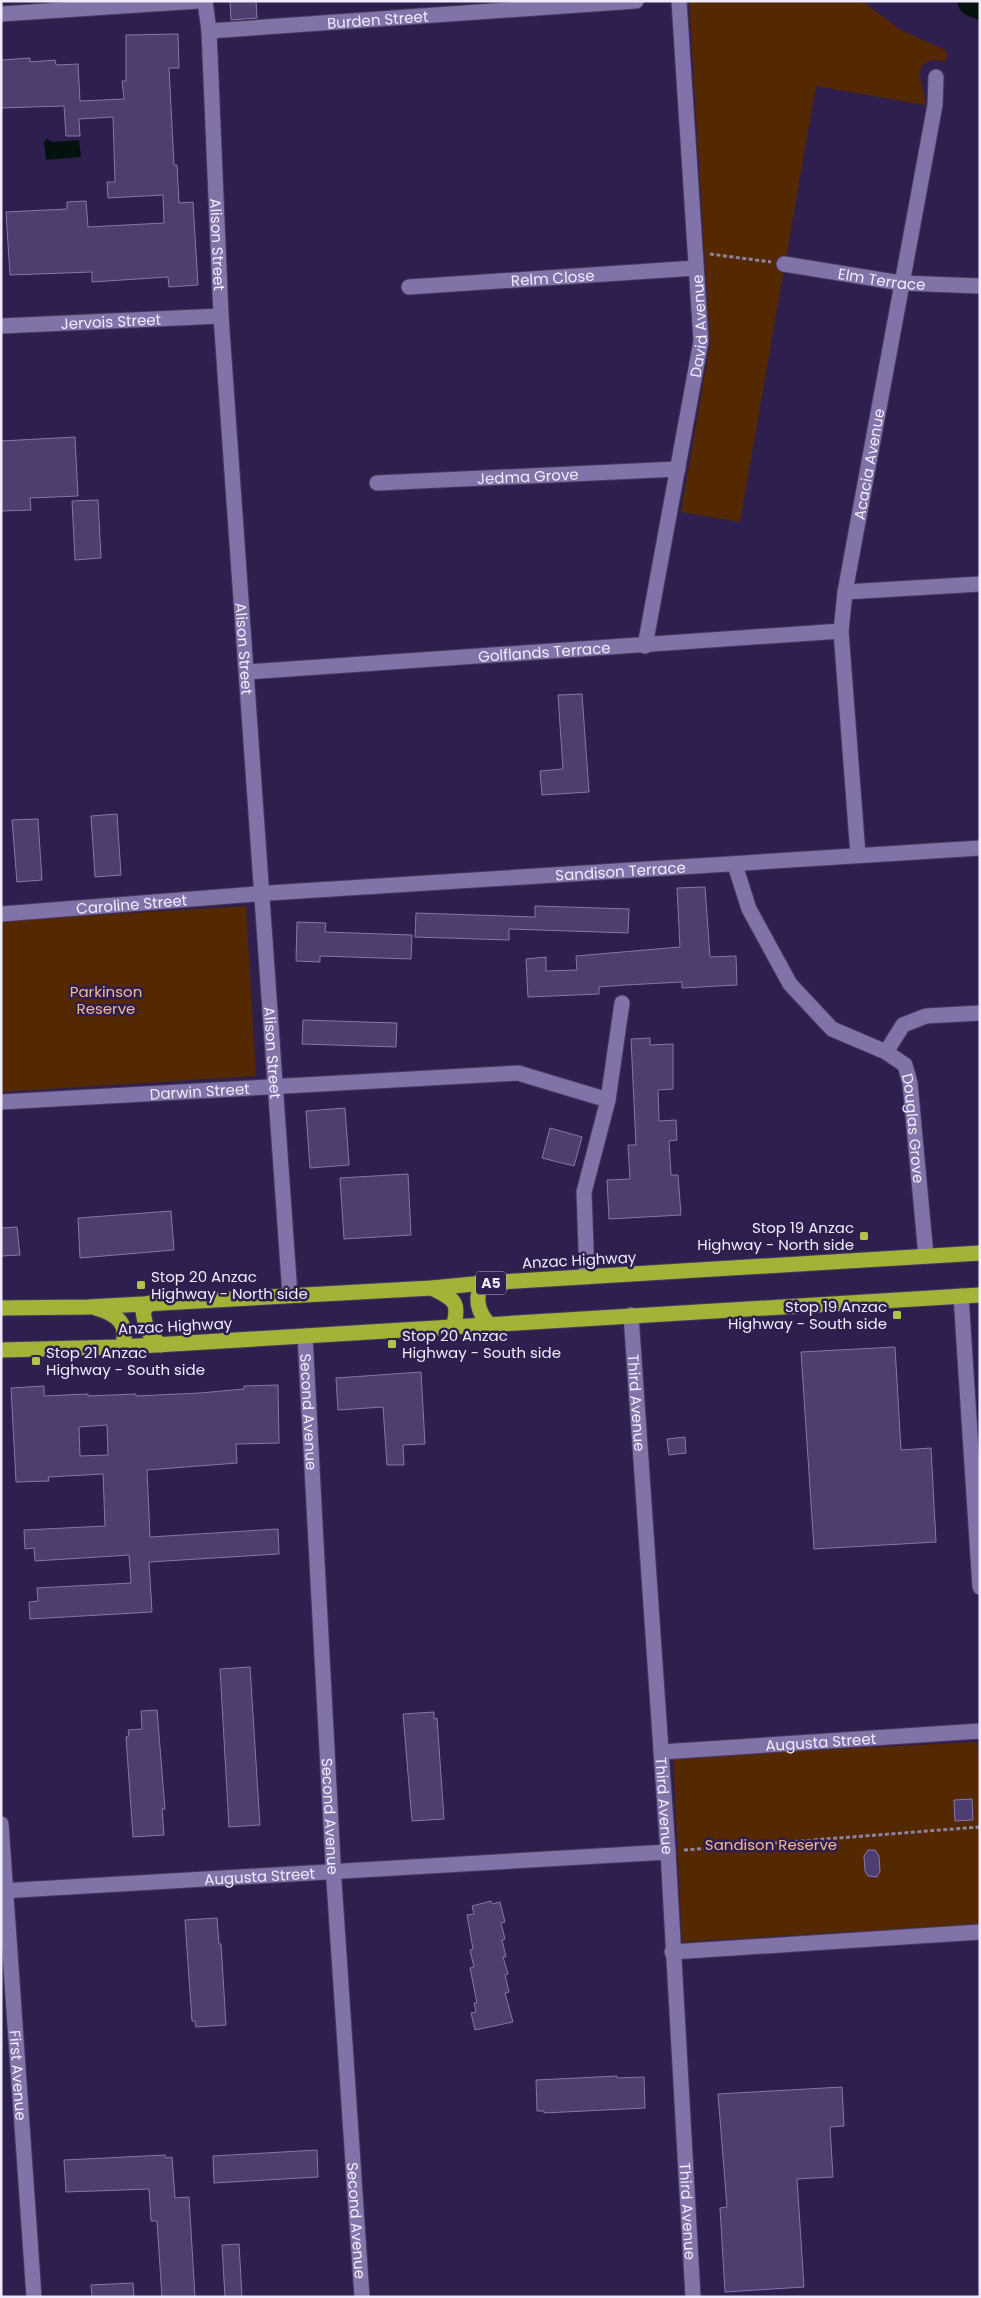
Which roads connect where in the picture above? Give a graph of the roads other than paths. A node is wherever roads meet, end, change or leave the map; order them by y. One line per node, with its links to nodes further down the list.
1 (199, 1): 5 (street)
2 (206, 1): 7 (street, Alison Street)
3 (636, 1): 7 (street, Burden Street)
4 (679, 1): 10 (street, David Avenue)
5 (109, 4): 6 (street)
6 (1, 14)
7 (209, 31): 14 (street, Alison Street)
8 (936, 78): 11 (street, Acacia Avenue)
9 (784, 264): 11 (street, Elm Terrace)
10 (696, 268): 13 (street, Relm Close); 16 (street, David Avenue)
11 (901, 283): 12 (street, Elm Terrace); 19 (street, Acacia Avenue)
12 (980, 286)
13 (408, 287)
14 (221, 316): 15 (street, Jervois Street); 22 (street, Alison Street)
15 (1, 326)
16 (678, 469): 17 (street, Jedma Grove); 21 (street, David Avenue)
17 (377, 483)
18 (980, 584): 19 (street)
19 (844, 592): 20 (street, Acacia Avenue)
20 (841, 631): 21 (street, Golflands Terrace); 24 (street, Acacia Avenue)
21 (645, 646): 22 (street, Golflands Terrace)
22 (247, 672): 26 (street, Alison Street)
23 (980, 848): 24 (street, Sandison Terrace)
24 (858, 855): 25 (street, Sandison Terrace)
25 (735, 865): 26 (street, Sandison Terrace); 30 (street, Douglas Grove)
26 (262, 894): 27 (street, Caroline Street); 31 (street, Alison Street)
27 (1, 914)
28 (622, 1003): 32 (street)
29 (980, 1013): 30 (street)
30 (886, 1052): 35 (street, Douglas Grove)
31 (275, 1087): 32 (street, Darwin Street); 33 (street, Darwin Street); 39 (street, Alison Street)
32 (608, 1100): 36 (street)
33 (1, 1102)
34 (980, 1254): 35 (highway, Anzac Highway / A5)
35 (926, 1256): 36 (highway, Anzac Highway / A5)
36 (587, 1278): 37 (highway, Anzac Highway / A5)
37 (484, 1283): 38 (highway, Anzac Highway / A5); 46 (highway)
38 (432, 1288): 39 (highway, Anzac Highway / A5); 47 (highway)
39 (290, 1295): 42 (highway, Anzac Highway / A5)
40 (980, 1295): 41 (highway, Anzac Highway)
41 (961, 1296): 45 (highway, Anzac Highway); 52 (street)
42 (150, 1304): 43 (highway, Anzac Highway / A5); 49 (highway)
43 (90, 1307): 44 (highway, Anzac Highway / A5); 50 (highway)
44 (1, 1308)
45 (631, 1316): 46 (highway, Anzac Highway); 54 (street, Third Avenue)
46 (489, 1324): 47 (highway, Anzac Highway)
47 (454, 1327): 48 (highway, Anzac Highway)
48 (305, 1336): 49 (highway, Anzac Highway); 57 (street, Second Avenue)
49 (161, 1345): 50 (highway, Anzac Highway)
50 (122, 1347): 51 (highway, Anzac Highway)
51 (1, 1350)
52 (980, 1587)
53 (980, 1731): 54 (street, Augusta Street)
54 (661, 1752): 56 (street, Third Avenue)
55 (1, 1824): 58 (street, First Avenue)
56 (668, 1852): 57 (street, Augusta Street); 60 (street, Third Avenue)
57 (334, 1871): 58 (street, Augusta Street); 62 (street, Second Avenue)
58 (3, 1891): 61 (street, First Avenue)
59 (980, 1932): 60 (street)
60 (672, 1952): 63 (street, Third Avenue)
61 (34, 2297)
62 (362, 2297)
63 (693, 2297)

